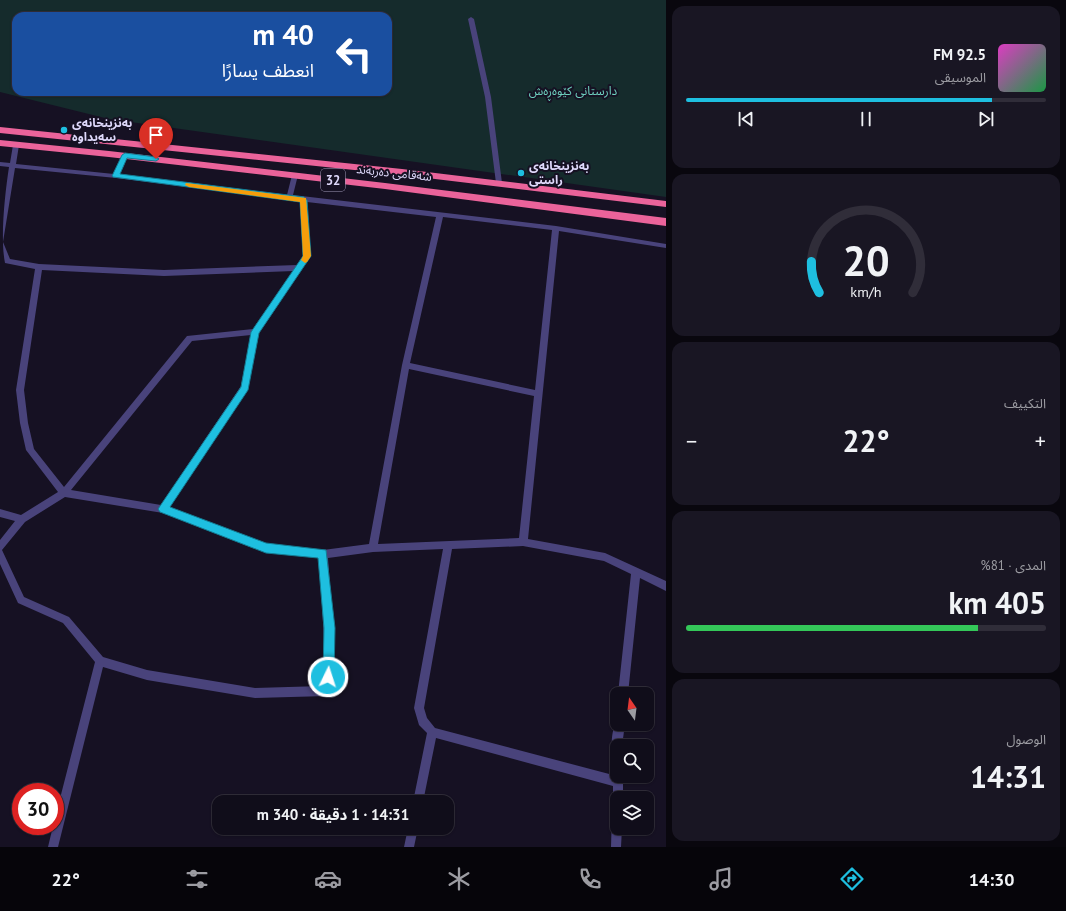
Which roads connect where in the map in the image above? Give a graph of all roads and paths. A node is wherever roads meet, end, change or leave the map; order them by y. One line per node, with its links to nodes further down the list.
1 (471, 19): 10 (street)
2 (0, 130): 10 (highway, شەقامی دەربەند / 32)
3 (0, 143): 4 (highway, شەقامی دەربەند / 32)
4 (16, 145): 5 (highway, شەقامی دەربەند / 32); 7 (street)
5 (125, 155): 8 (highway, شەقامی دەربەند / 32); 9 (street)
6 (0, 164): 7 (street)
7 (14, 165): 9 (street); 17 (street)
8 (295, 175): 11 (street); 15 (highway, شەقامی دەربەند / 32)
9 (116, 176): 11 (street)
10 (499, 182): 13 (highway, شەقامی دەربەند / 32)
11 (289, 198): 12 (street)
12 (304, 200): 14 (street); 20 (street)
13 (666, 204)
14 (440, 215): 16 (street); 22 (street)
15 (666, 222)
16 (556, 228): 18 (street); 23 (street)
17 (0, 242): 19 (street)
18 (666, 246)
19 (39, 267): 20 (street); 24 (street)
20 (300, 268): 21 (street)
21 (255, 332): 24 (street); 25 (street)
22 (406, 365): 23 (street); 31 (street)
23 (538, 394): 28 (street)
24 (64, 493): 25 (street); 27 (street)
25 (163, 509): 33 (street)
26 (0, 513): 27 (street)
27 (22, 519): 30 (street)
28 (523, 542): 29 (street); 34 (street)
29 (448, 545): 31 (street); 38 (street)
30 (0, 547)
31 (373, 548): 33 (street)
32 (0, 554): 36 (street)
33 (323, 554): 36 (street)
34 (636, 572): 35 (street); 37 (street)
35 (666, 586)
36 (100, 661): 43 (street)
37 (624, 687)
38 (432, 732): 39 (street); 40 (street)
39 (610, 777)
40 (419, 795)
41 (412, 835): 44 (street)
42 (616, 835): 45 (street)
43 (53, 847)
44 (409, 847)
45 (616, 847)

